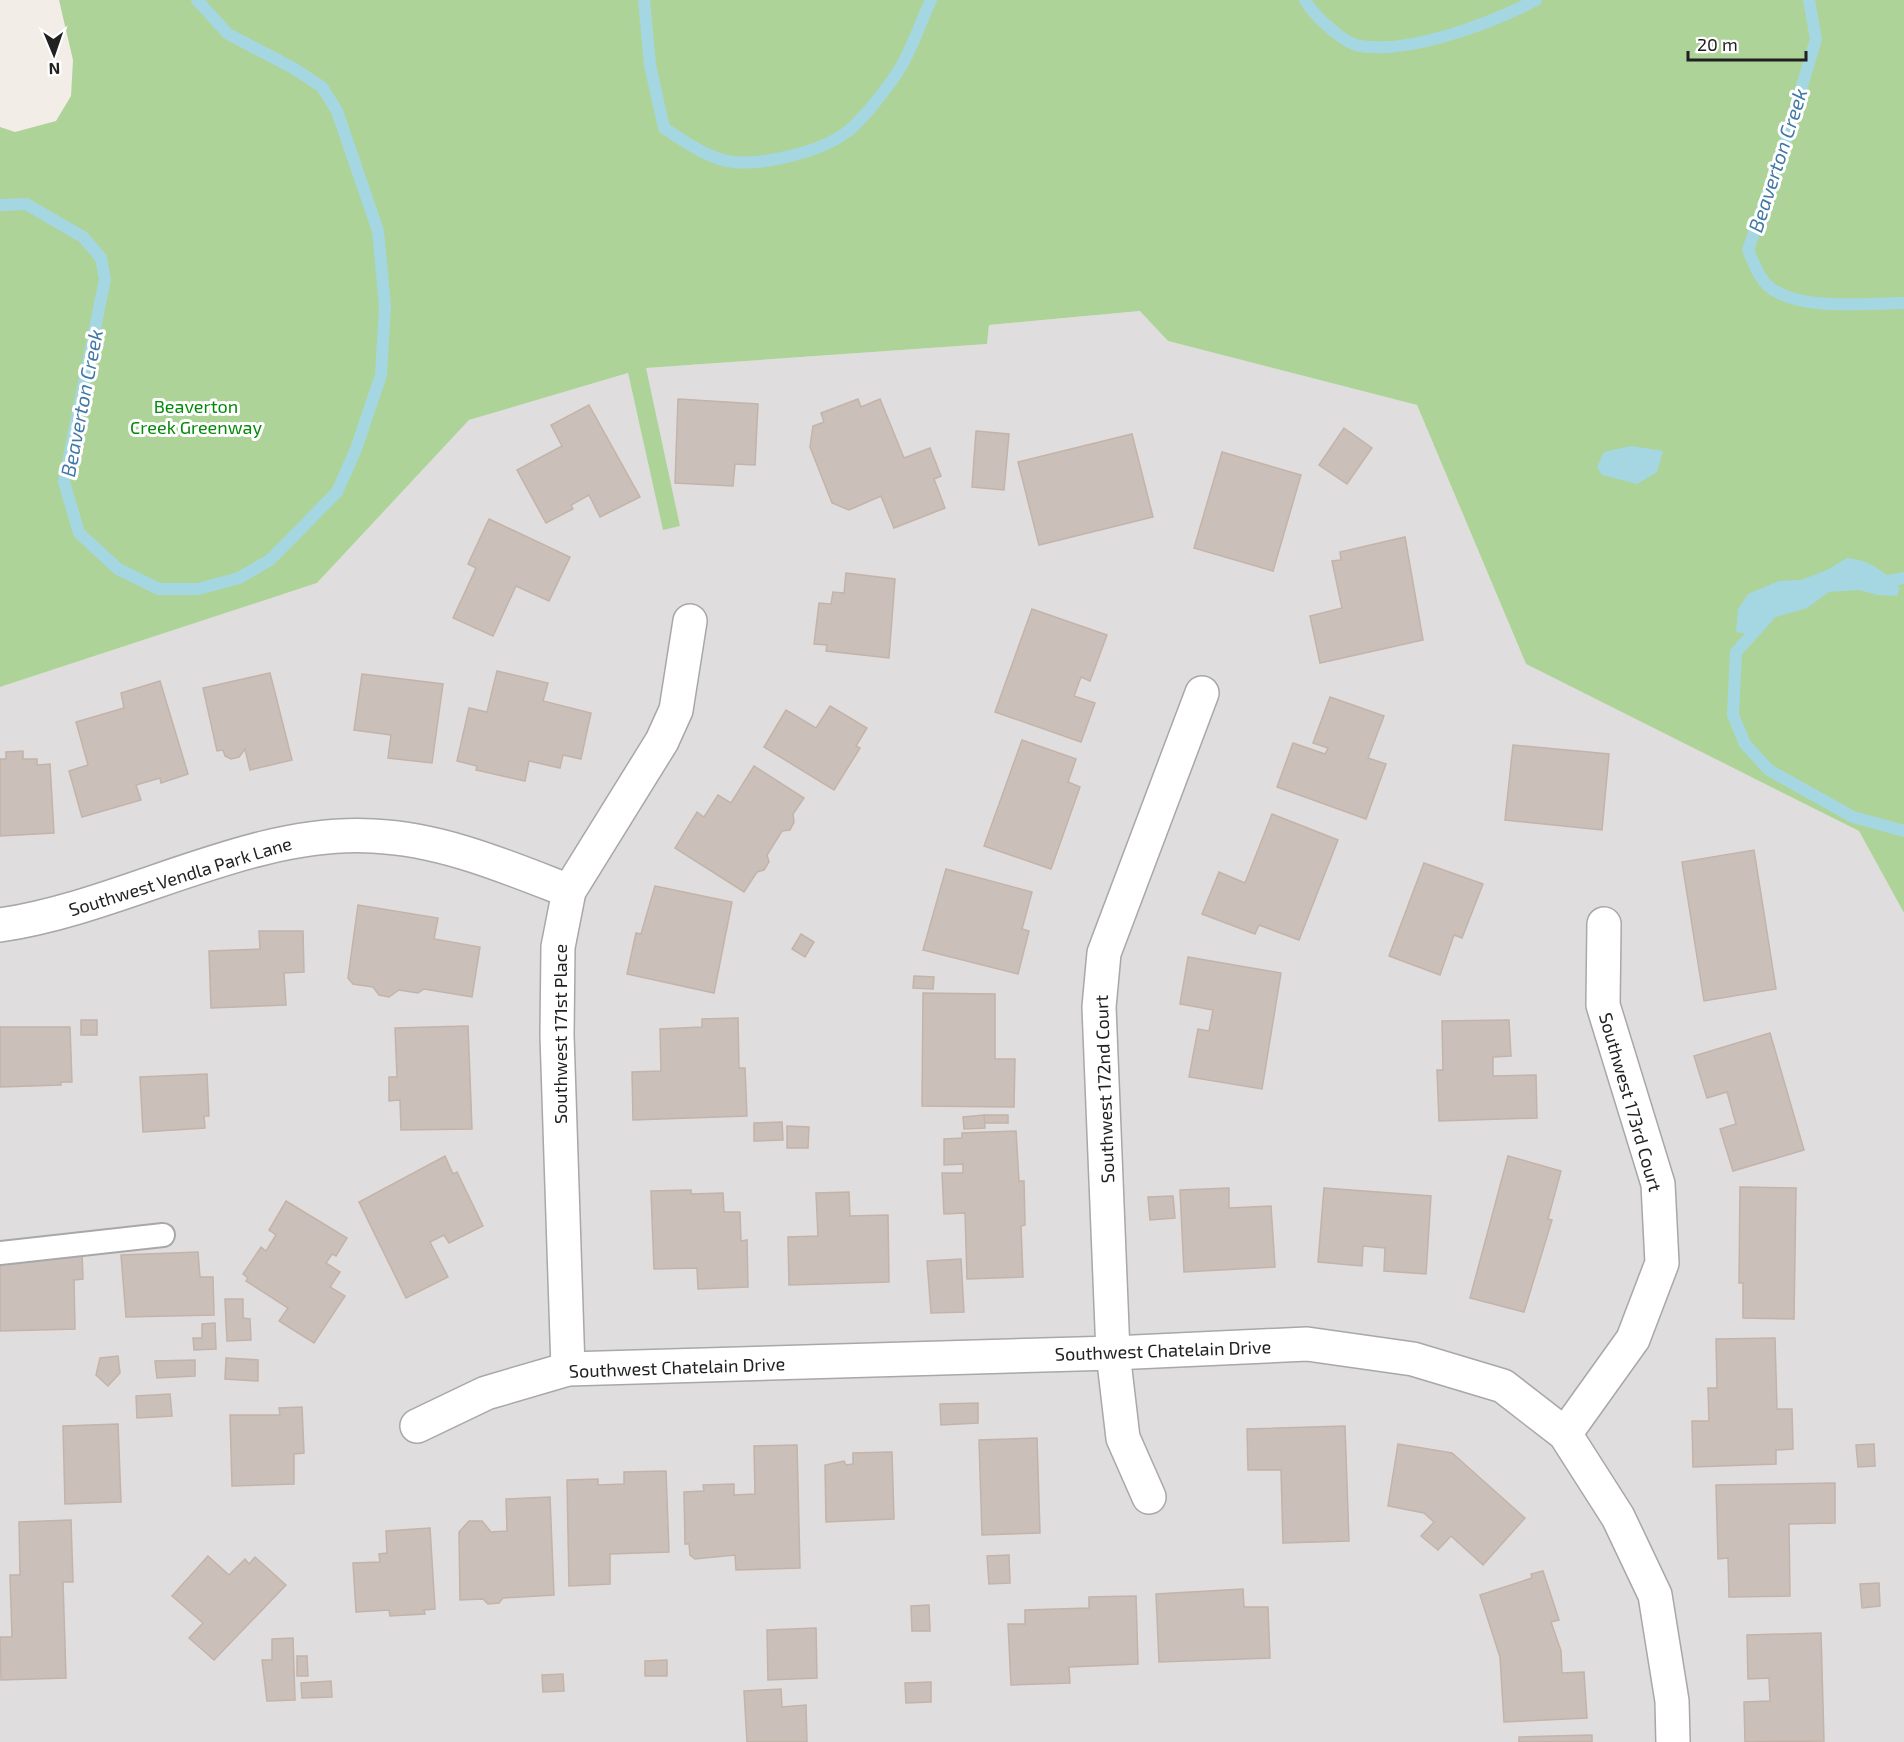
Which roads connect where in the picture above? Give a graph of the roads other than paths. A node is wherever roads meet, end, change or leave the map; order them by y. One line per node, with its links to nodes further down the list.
1 (690, 621): 3 (street, Southwest 171st Place)
2 (1202, 693): 8 (street, Southwest 172nd Court)
3 (569, 891): 5 (street, Southwest Vendla Park Lane); 9 (street, Southwest 171st Place)
4 (1604, 924): 11 (street, Southwest 173rd Court)
5 (0, 925)
6 (163, 1235): 7 (lane)
7 (0, 1253)
8 (1113, 1353): 9 (street, Southwest Chatelain Drive); 11 (street, Southwest Chatelain Drive); 12 (street, Southwest 172nd Court)
9 (568, 1369): 10 (street, Southwest Chatelain Drive)
10 (417, 1426)
11 (1565, 1434): 13 (street, Southwest Chatelain Drive)
12 (1149, 1497)
13 (1673, 1742)

